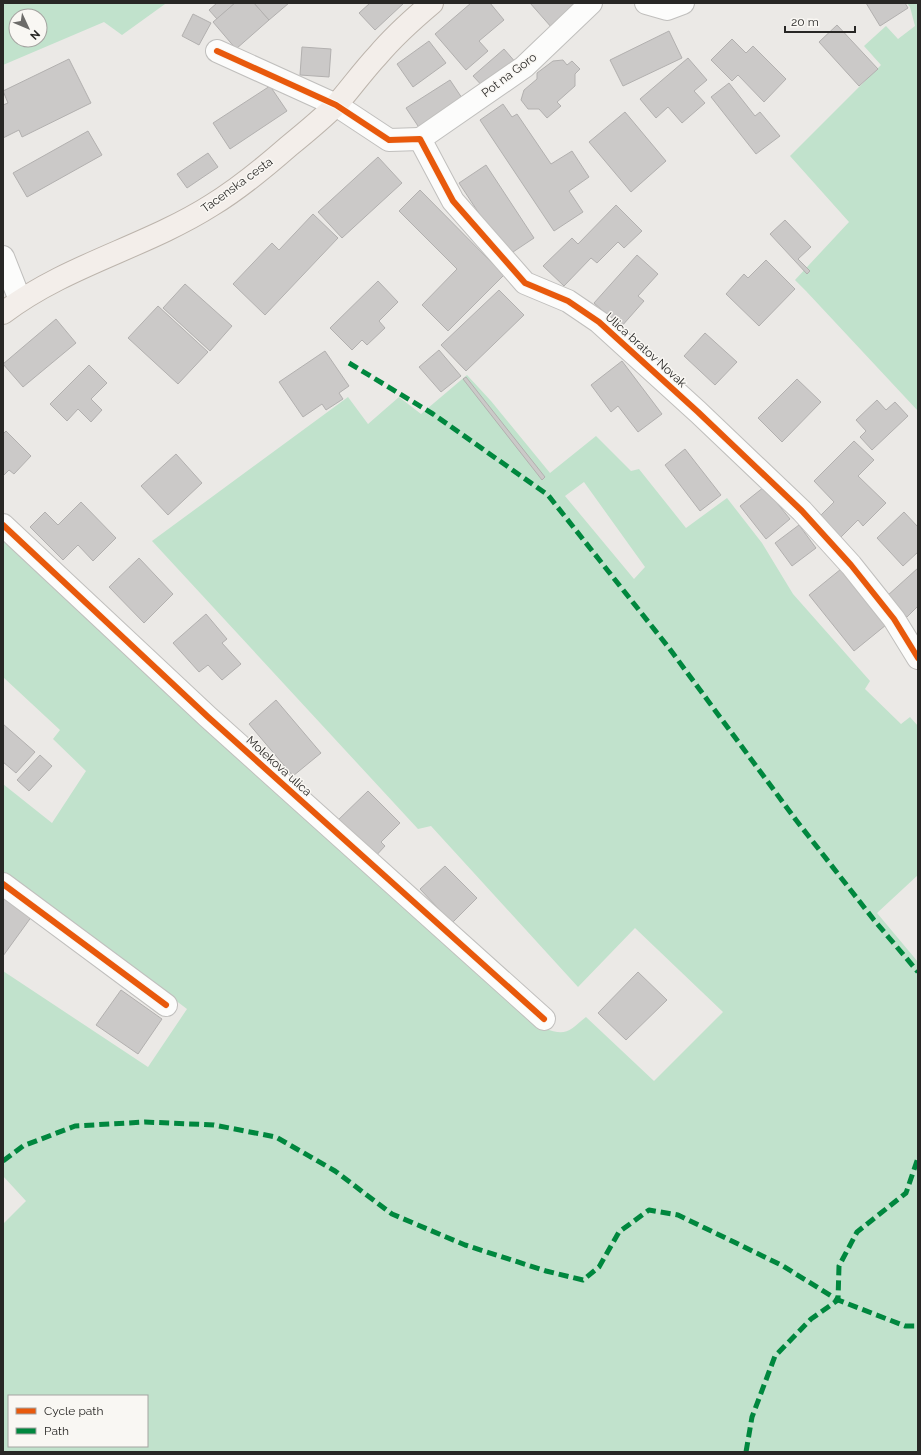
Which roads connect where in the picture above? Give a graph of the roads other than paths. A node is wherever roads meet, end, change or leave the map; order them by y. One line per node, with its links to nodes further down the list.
1 (432, 3): 6 (main road, Tacenska cesta)
2 (591, 3): 7 (street, Pot na Goro)
3 (646, 3): 4 (street)
4 (683, 3)
5 (217, 51): 6 (street)
6 (336, 104): 7 (street); 9 (main road, Tacenska cesta)
7 (420, 139): 12 (street, Ulica bratov Novak)
8 (3, 257): 9 (street)
9 (20, 300): 10 (main road, Tacenska cesta)
10 (3, 313)
11 (3, 525): 15 (street, Molekova ulica)
12 (918, 658)
13 (3, 884): 14 (street)
14 (166, 1005)
15 (544, 1019)

